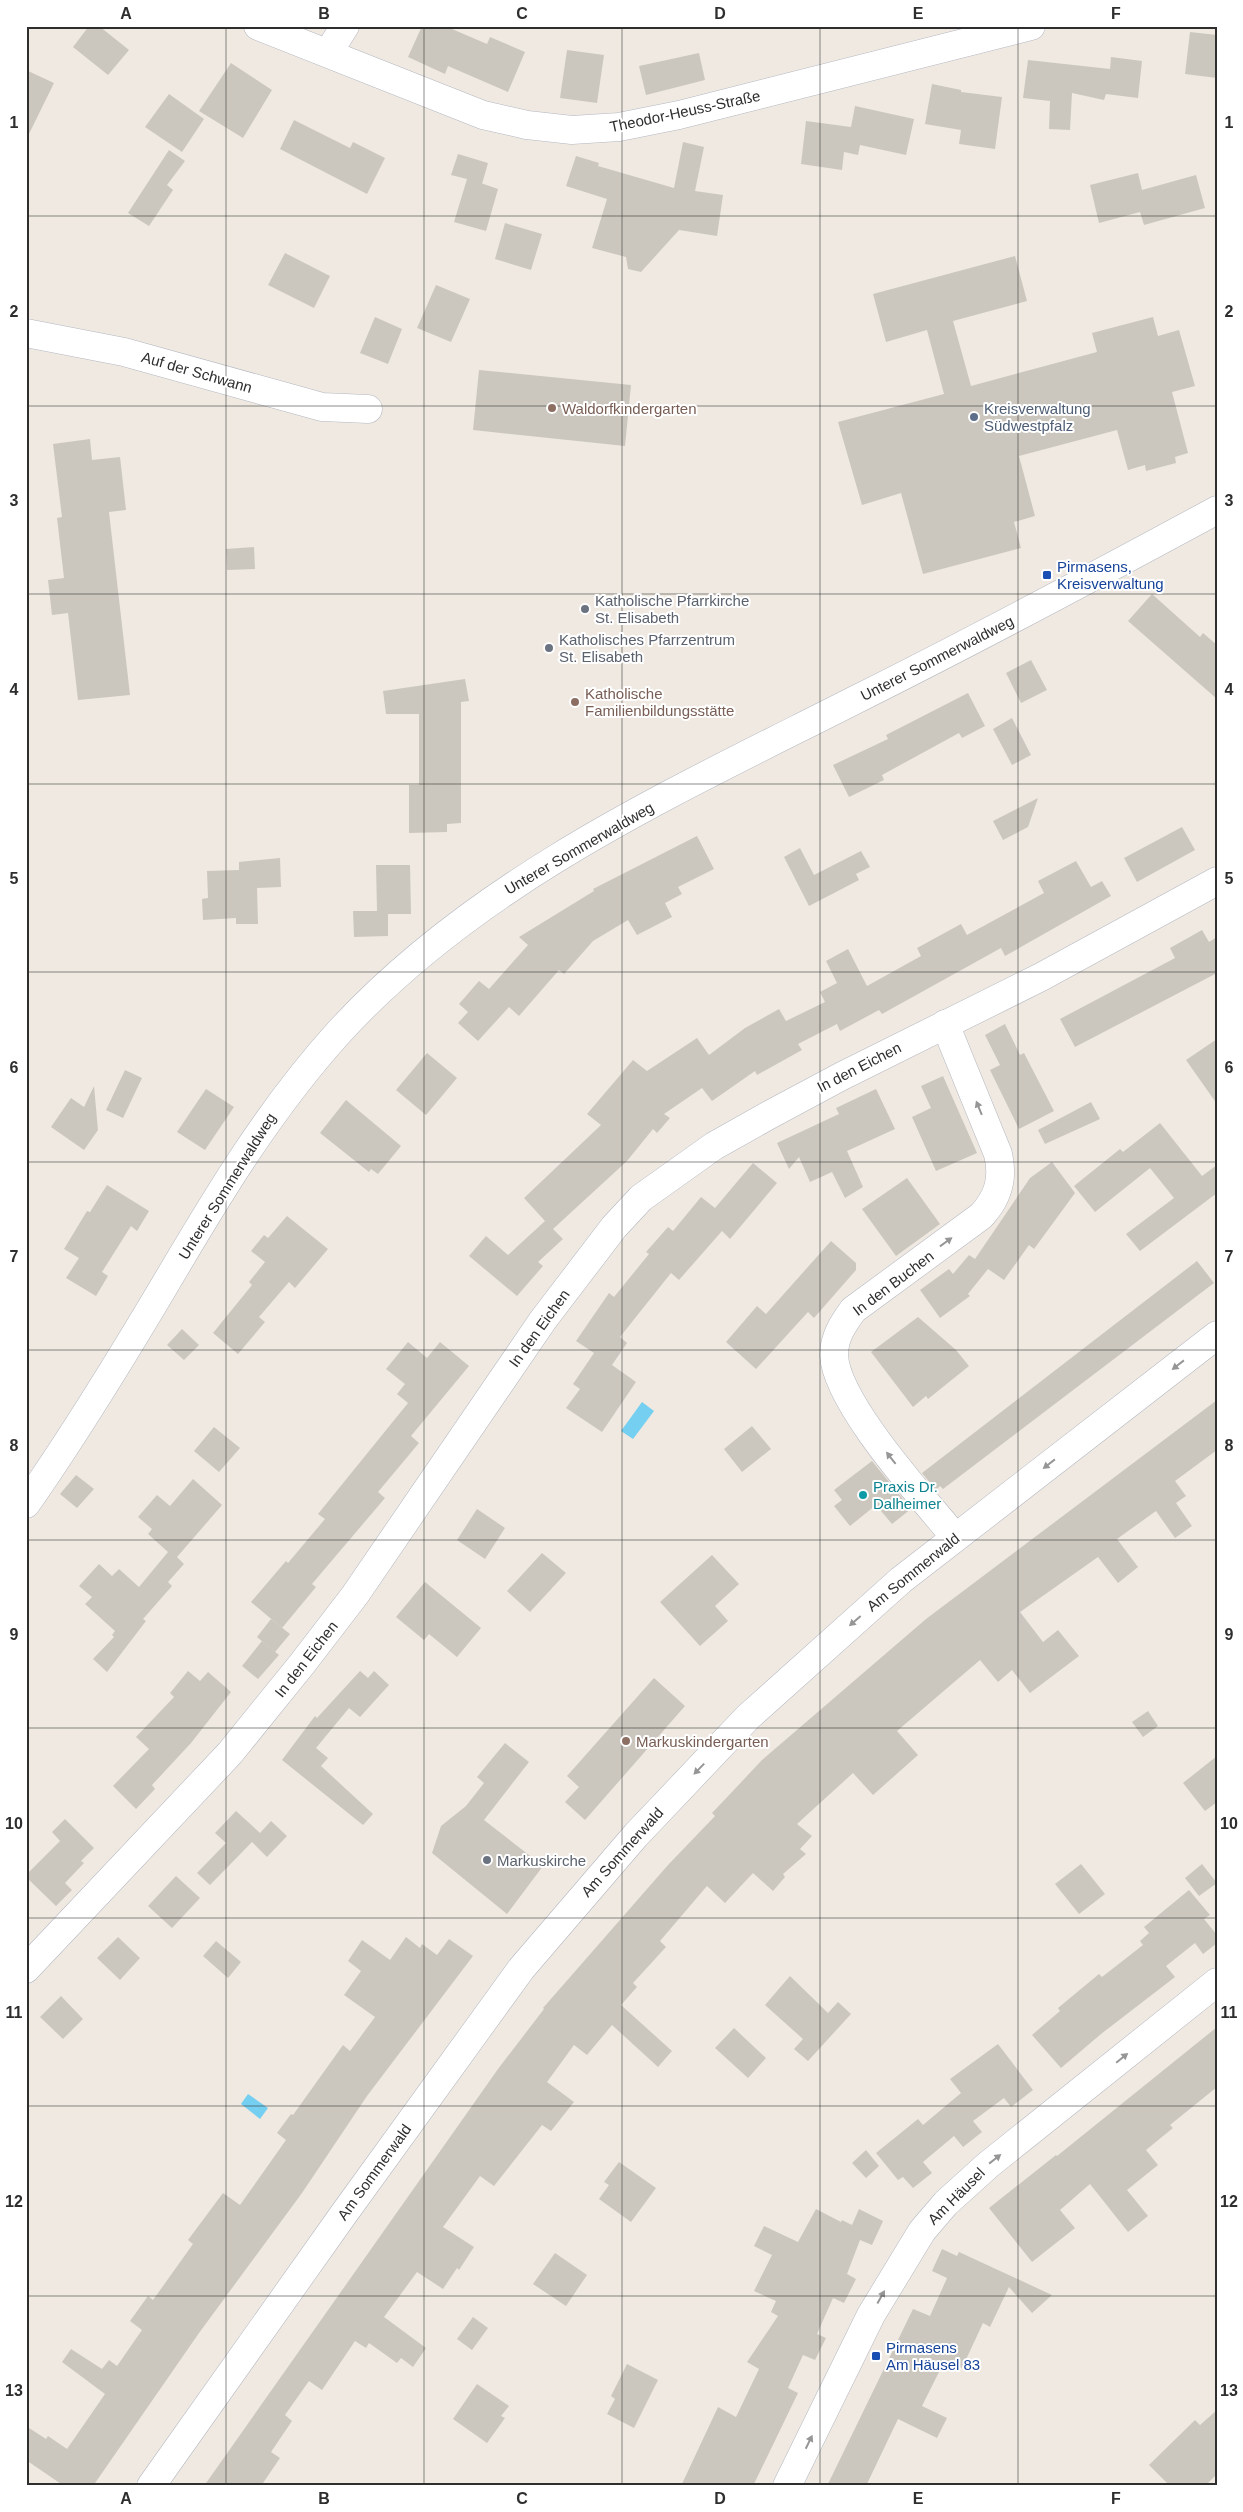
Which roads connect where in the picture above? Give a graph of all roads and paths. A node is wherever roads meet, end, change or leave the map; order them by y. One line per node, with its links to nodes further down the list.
1 (258, 26): 5 (street, Theodor-Heuss-Straße)
2 (345, 26): 5 (street)
3 (1031, 26): 4 (street, Theodor-Heuss-Straße)
4 (983, 32): 5 (street, Theodor-Heuss-Straße)
5 (328, 53)
6 (26, 333): 7 (street, Auf der Schwann)
7 (368, 409)
8 (1217, 510): 12 (street, Unterer Sommerwaldweg)
9 (1217, 881): 10 (street, In den Eichen)
10 (945, 1024): 13 (street, In den Buchen, one-way to 10); 14 (street, In den Eichen)
11 (1217, 1335): 13 (street, Am Sommerwald, one-way to 13)
12 (26, 1504)
13 (955, 1537): 16 (street, Am Sommerwald, one-way to 16)
14 (26, 1969)
15 (1217, 1982): 17 (street, Am Häusel, one-way to 15)
16 (151, 2486)
17 (787, 2486)

